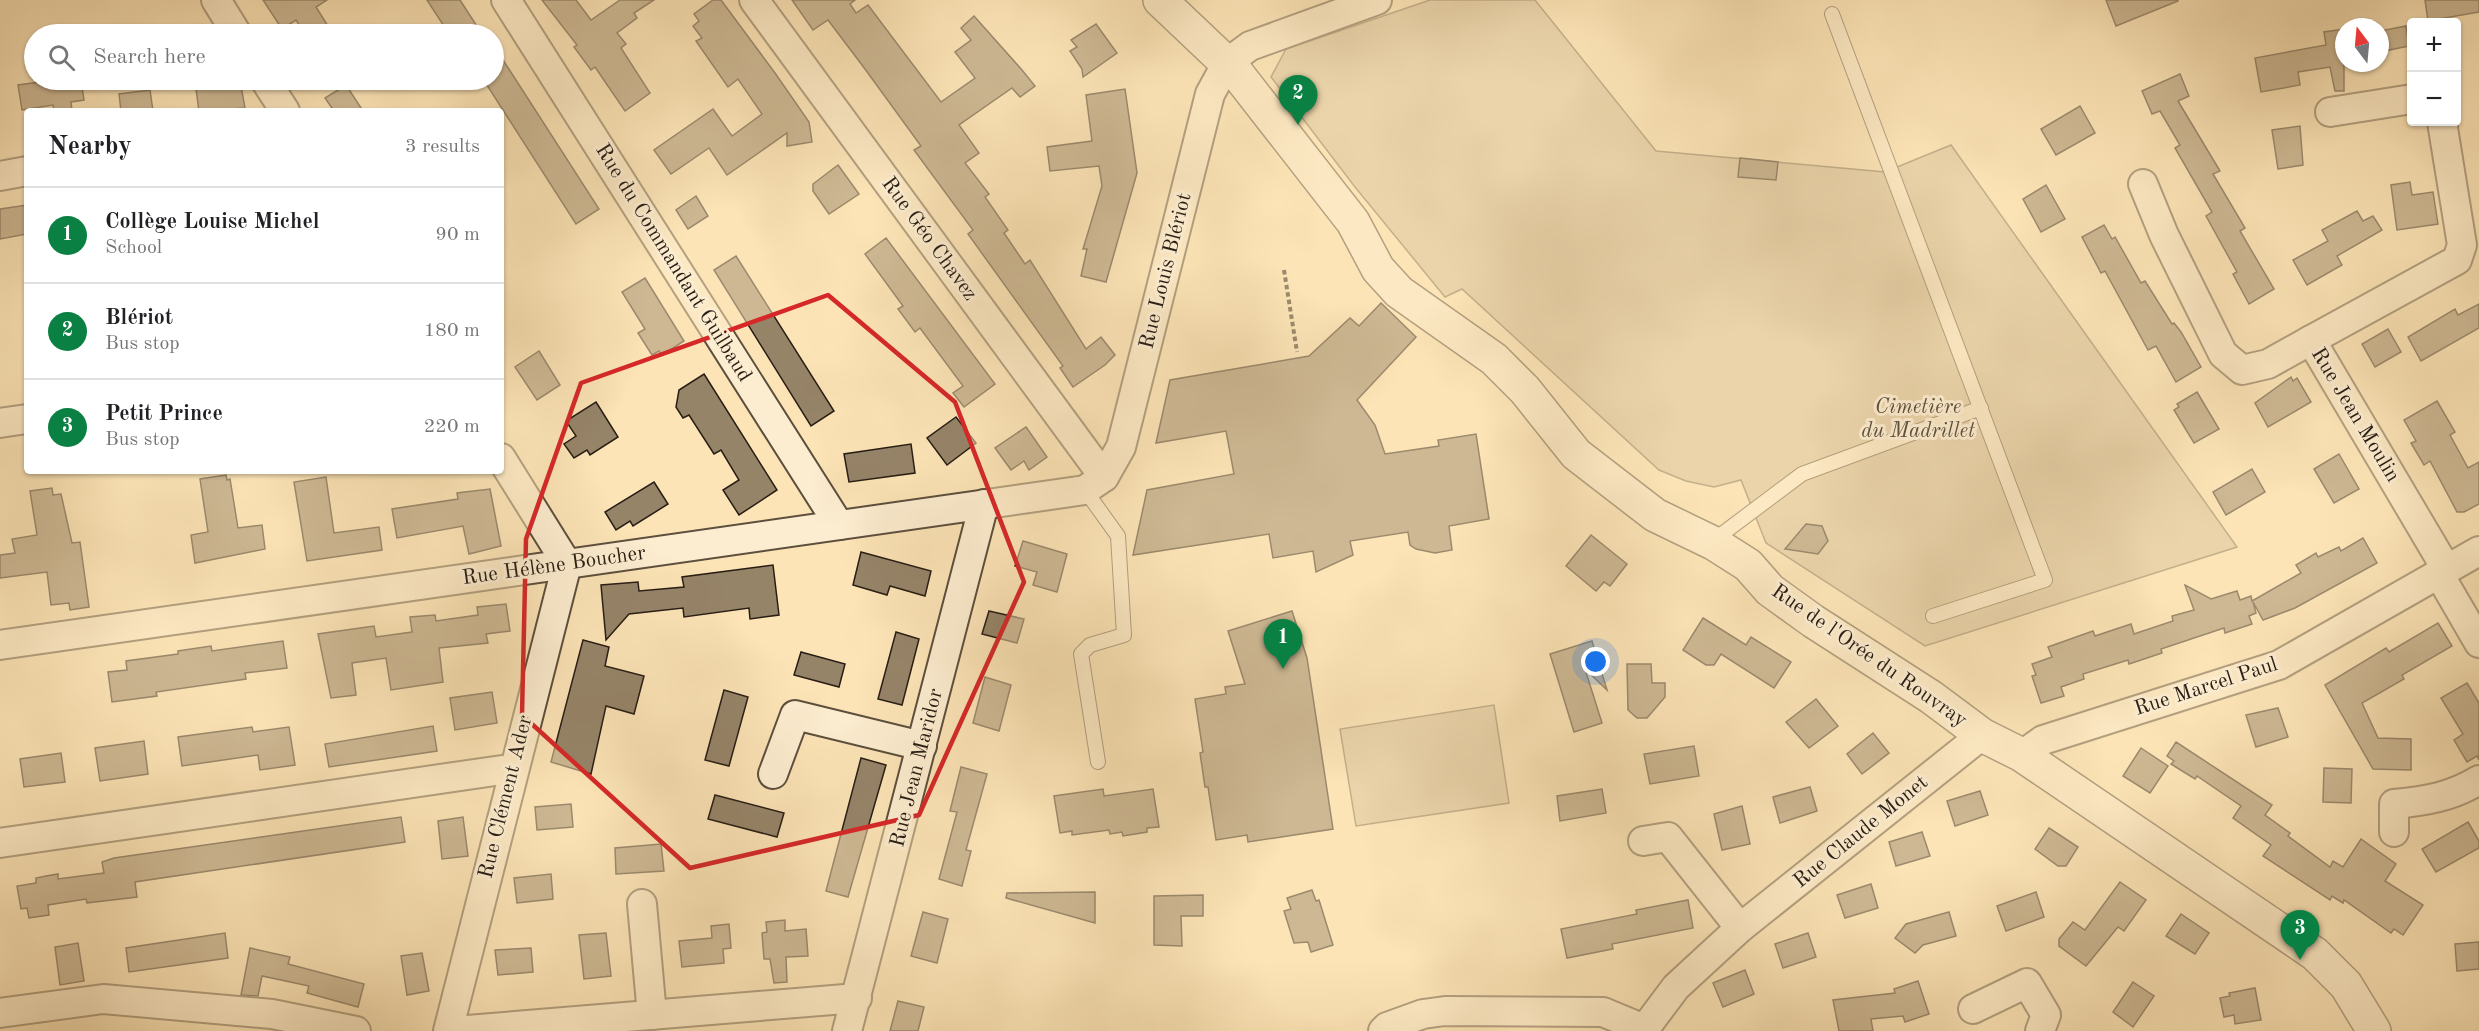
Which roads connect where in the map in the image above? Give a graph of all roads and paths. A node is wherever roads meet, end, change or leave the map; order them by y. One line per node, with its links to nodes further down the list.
1 (216, 0): 7 (street)
2 (507, 0): 26 (street, Rue du Commandant Guilbaud)
3 (754, 0): 24 (street, Rue Géo Chavez)
4 (1160, 0): 8 (street, Rue de l'Orée du Rouvray)
5 (1377, 0): 8 (street)
6 (1832, 14): 20 (lane)
7 (231, 24)
8 (1227, 63): 24 (street, Rue Louis Blériot); 27 (street, Rue de l'Orée du Rouvray)
9 (271, 90): 11 (street)
10 (2407, 100): 12 (street)
11 (283, 108)
12 (2330, 112)
13 (2443, 126): 18 (street, Rue Jean Moulin)
14 (24, 172): 15 (street)
15 (0, 176)
16 (2143, 184): 18 (street)
17 (1284, 270): 19 (path)
18 (2311, 340): 30 (street, Rue Jean Moulin)
19 (1298, 352)
20 (1981, 408): 27 (lane); 31 (lane)
21 (24, 419): 22 (street)
22 (0, 423)
23 (504, 464): 29 (street)
24 (1094, 484): 25 (street, Rue Hélène Boucher); 37 (lane)
25 (984, 504): 26 (street, Rue Hélène Boucher); 35 (street, Rue Jean Maridor)
26 (838, 525): 29 (street, Rue Hélène Boucher)
27 (1715, 544): 34 (street, Rue de l'Orée du Rouvray)
28 (2479, 551): 30 (street, Rue Marcel Paul)
29 (567, 564): 33 (street, Rue Hélène Boucher); 38 (street, Rue Clément Ader)
30 (2443, 572): 32 (street, Rue Jean Moulin); 36 (street, Rue Marcel Paul)
31 (1933, 616)
32 (2479, 643)
33 (0, 645)
34 (1982, 735): 36 (street, Rue de l'Orée du Rouvray); 45 (street, Rue Claude Monet)
35 (922, 746): 39 (street); 46 (street, Rue Jean Maridor)
36 (2022, 755): 57 (street, Rue de l'Orée du Rouvray)
37 (1098, 762)
38 (512, 772): 43 (street); 52 (street, Rue Clément Ader)
39 (773, 774)
40 (2479, 780): 41 (street)
41 (2394, 832)
42 (1643, 841): 45 (street)
43 (0, 843)
44 (642, 904): 49 (street)
45 (1740, 928): 50 (street, Rue Claude Monet)
46 (857, 998): 49 (street); 54 (street, Rue Jean Maridor)
47 (1973, 1009): 56 (street)
48 (0, 1013): 51 (street)
49 (652, 1015): 53 (street)
50 (1643, 1030): 55 (street)
51 (356, 1031)
52 (448, 1031)
53 (455, 1031)
54 (847, 1031)
55 (1383, 1031)
56 (2040, 1031)
57 (2374, 1031)

